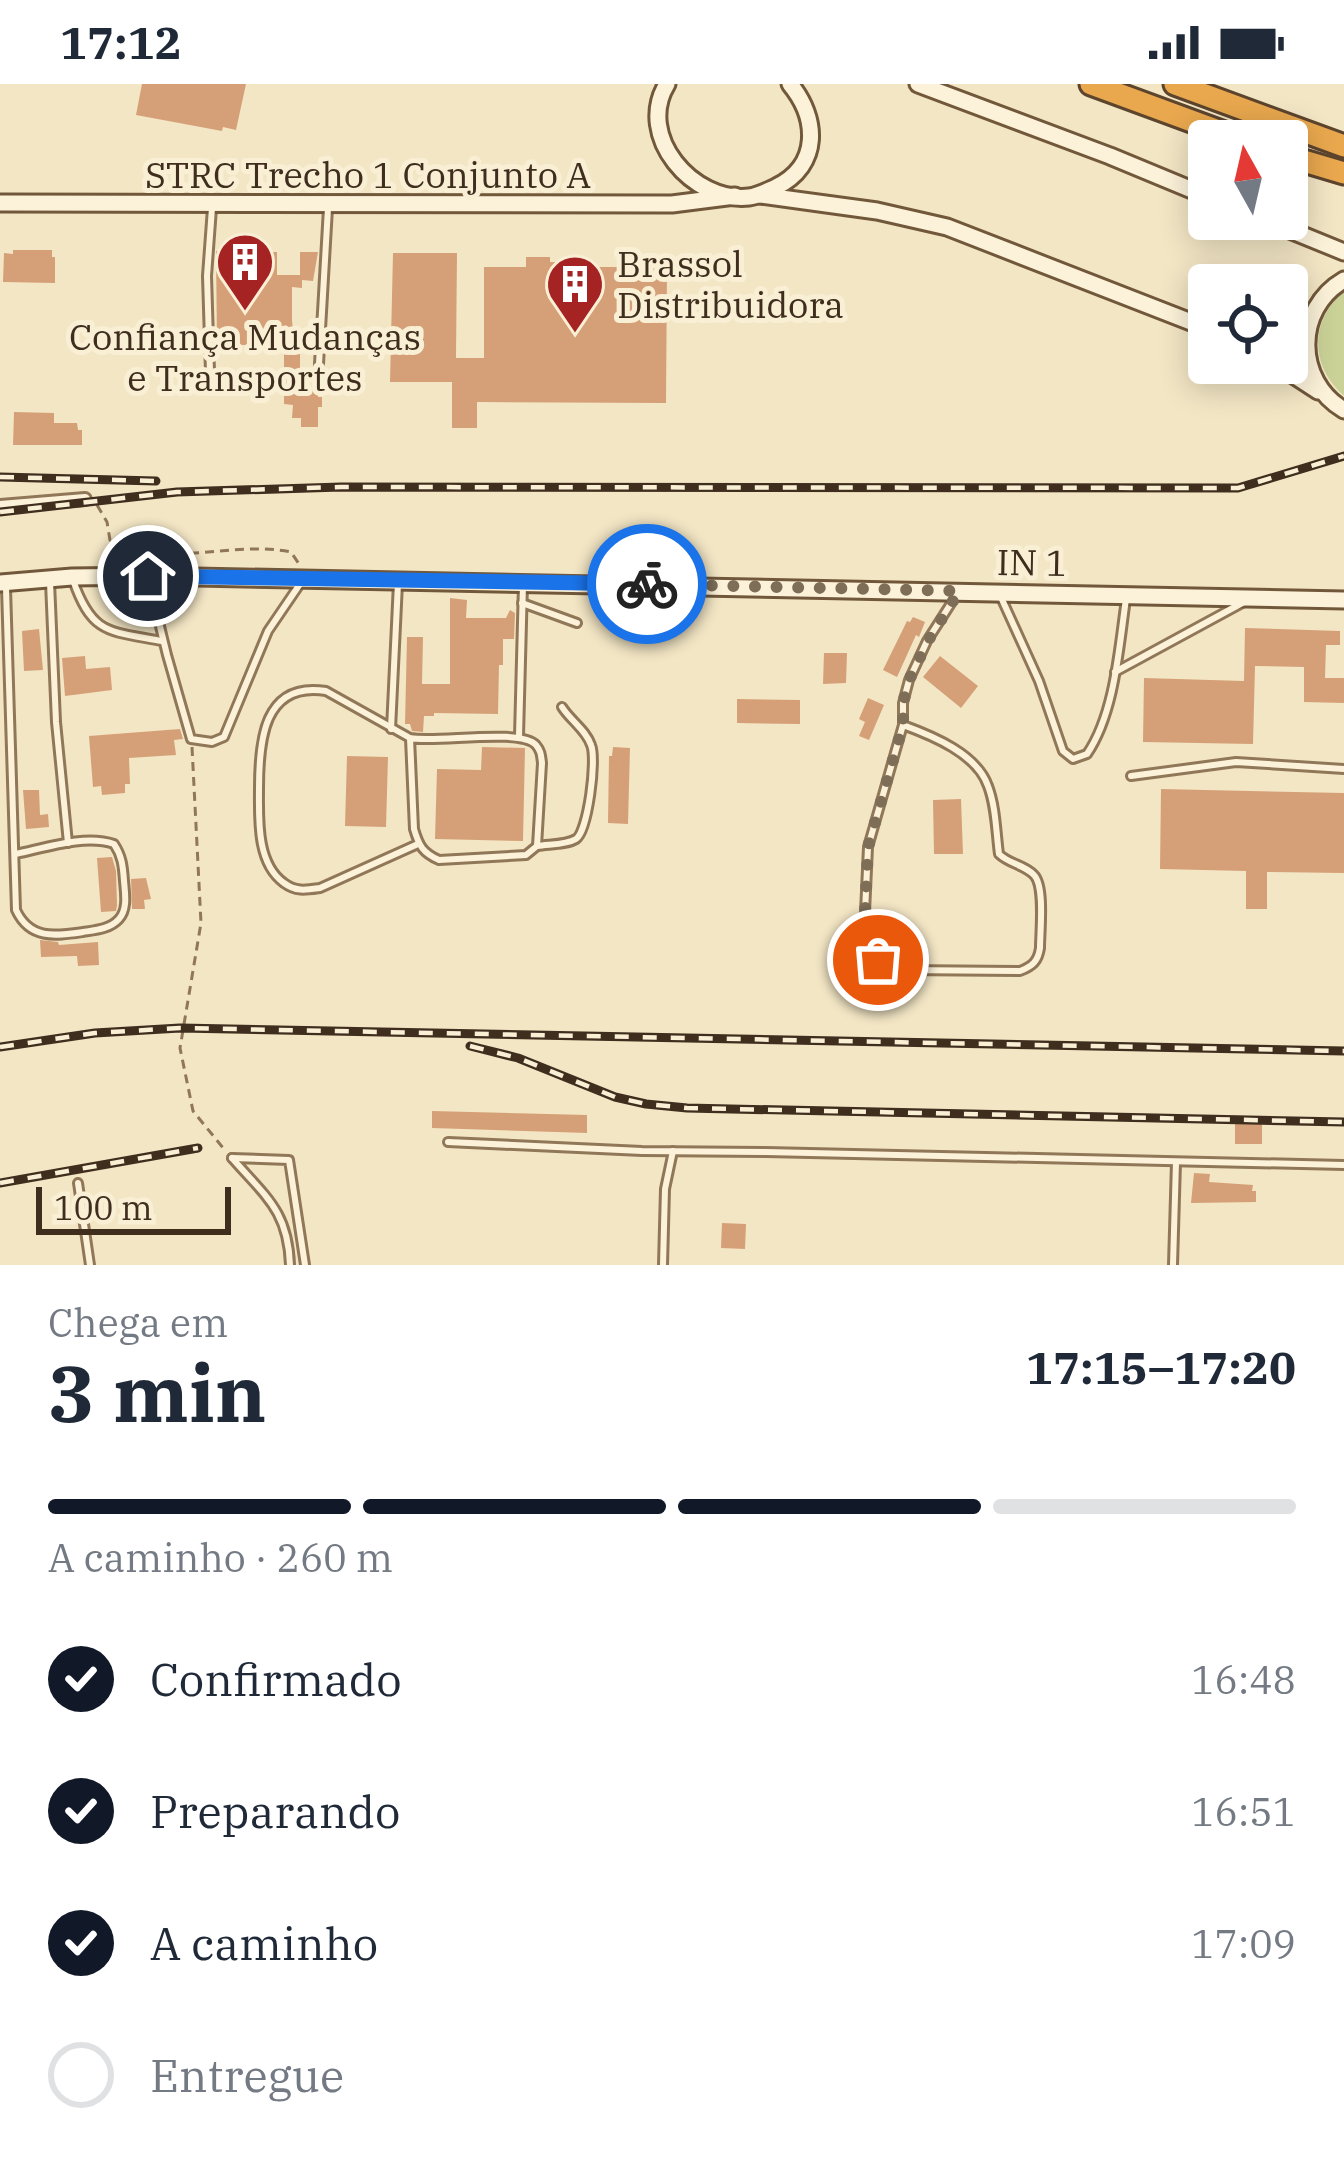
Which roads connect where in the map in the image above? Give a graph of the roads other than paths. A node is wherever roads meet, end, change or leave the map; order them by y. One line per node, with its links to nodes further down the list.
1 (667, 84): 12 (main road)
2 (790, 84): 11 (main road)
3 (919, 84): 10 (main road)
4 (1091, 84): 6 (highway)
5 (1175, 84): 7 (highway)
6 (1189, 120)
7 (1344, 146)
8 (1308, 162): 9 (highway)
9 (1344, 173)
10 (1188, 188)
11 (760, 195): 12 (main road, STRC Trecho 1 Conjunto A); 19 (main road, STRC Trecho 1 Conjunto A)
12 (735, 196): 15 (main road, STRC Trecho 1 Conjunto A)
13 (0, 202): 14 (main road, STRC Trecho 1 Conjunto A)
14 (212, 204): 15 (main road, STRC Trecho 1 Conjunto A); 21 (lane)
15 (329, 204): 20 (lane)
16 (1308, 237): 17 (main road)
17 (1344, 252)
18 (1344, 280): 23 (main road)
19 (1188, 321)
20 (320, 364)
21 (210, 372)
22 (1307, 384): 23 (main road)
23 (1324, 395): 24 (main road)
24 (1344, 410)
25 (86, 499): 26 (street)
26 (0, 506)
27 (148, 576): 28 (main road, IN 1); 29 (main road, IN 1); 41 (lane)
28 (71, 577): 30 (main road, IN 1); 41 (lane)
29 (304, 578): 31 (main road, IN 1); 41 (lane)
30 (50, 579): 32 (main road, IN 1); 50 (lane)
31 (398, 580): 33 (main road, IN 1); 45 (lane)
32 (3, 582): 53 (lane)
33 (523, 582): 34 (main road, IN 1); 39 (lane)
34 (959, 591): 35 (main road, IN 1); 44 (lane)
35 (998, 592): 36 (main road, IN 1); 42 (lane)
36 (1127, 594): 37 (main road, IN 1); 42 (lane)
37 (1253, 597): 38 (main road, IN 1); 42 (lane)
38 (1344, 600)
39 (523, 603): 40 (lane); 46 (lane)
40 (577, 623)
41 (163, 641)
42 (1115, 672)
43 (562, 707): 52 (lane)
44 (903, 725): 44 (lane)
45 (391, 729): 47 (lane); 51 (lane)
46 (519, 736): 47 (lane); 52 (lane)
47 (410, 738): 51 (lane)
48 (1344, 769): 49 (lane)
49 (1131, 776)
50 (68, 843): 53 (lane); 53 (lane)
51 (418, 844): 52 (lane)
52 (538, 846)
53 (16, 854)
54 (448, 1142): 55 (lane)
55 (673, 1151): 56 (lane); 62 (lane)
56 (1177, 1162): 57 (lane); 63 (lane)
57 (1344, 1166)
58 (78, 1183): 59 (lane)
59 (90, 1265)
60 (290, 1265): 61 (lane)
61 (304, 1265)
62 (663, 1265)
63 (1173, 1265)

